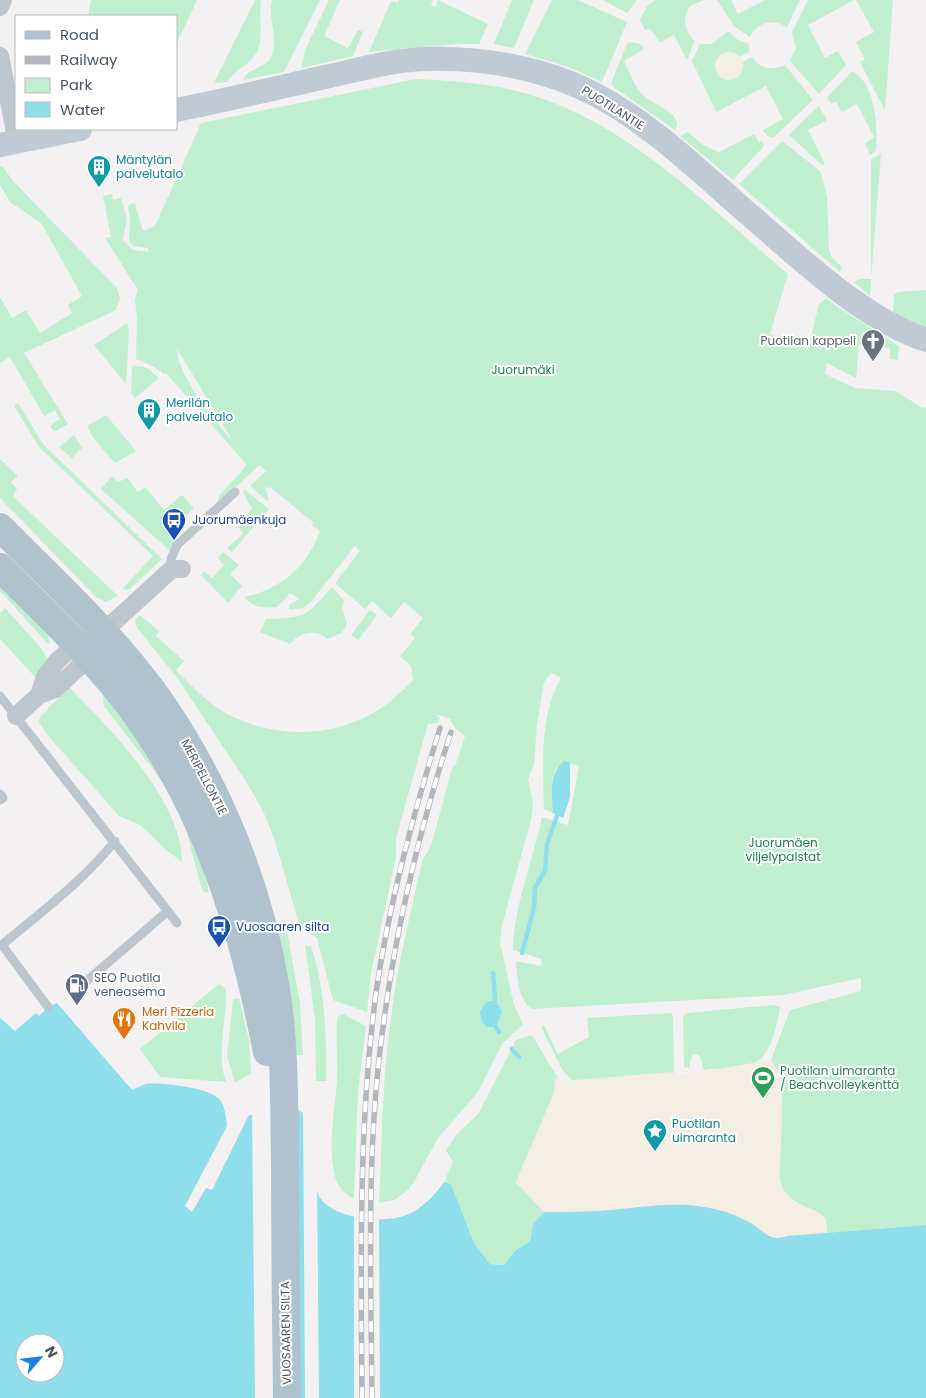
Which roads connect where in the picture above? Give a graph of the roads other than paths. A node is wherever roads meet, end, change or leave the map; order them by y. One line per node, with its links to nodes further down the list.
1 (3, 0): 2 (street)
2 (0, 7)
3 (0, 56): 6 (street)
4 (178, 110): 7 (street, PUOTILANTIE)
5 (75, 130): 6 (street)
6 (9, 144)
7 (926, 340)
8 (235, 492): 11 (lane)
9 (0, 528): 12 (main road, MERIPELLONTIE)
10 (0, 567): 13 (main road, MERIPELLONTIE)
11 (177, 569): 12 (street)
12 (103, 632): 13 (street); 23 (main road, MERIPELLONTIE)
13 (83, 650): 15 (street); 23 (main road, MERIPELLONTIE)
14 (0, 696): 15 (lane)
15 (16, 716): 18 (lane)
16 (0, 794): 17 (lane)
17 (0, 800)
18 (115, 841): 19 (lane); 22 (lane)
19 (168, 910): 20 (lane); 21 (lane)
20 (177, 922)
21 (82, 985)
22 (48, 1007)
23 (277, 1088): 24 (main road, VUOSAAREN SILTA); 25 (main road, VUOSAAREN SILTA)
24 (272, 1398)
25 (287, 1398)

